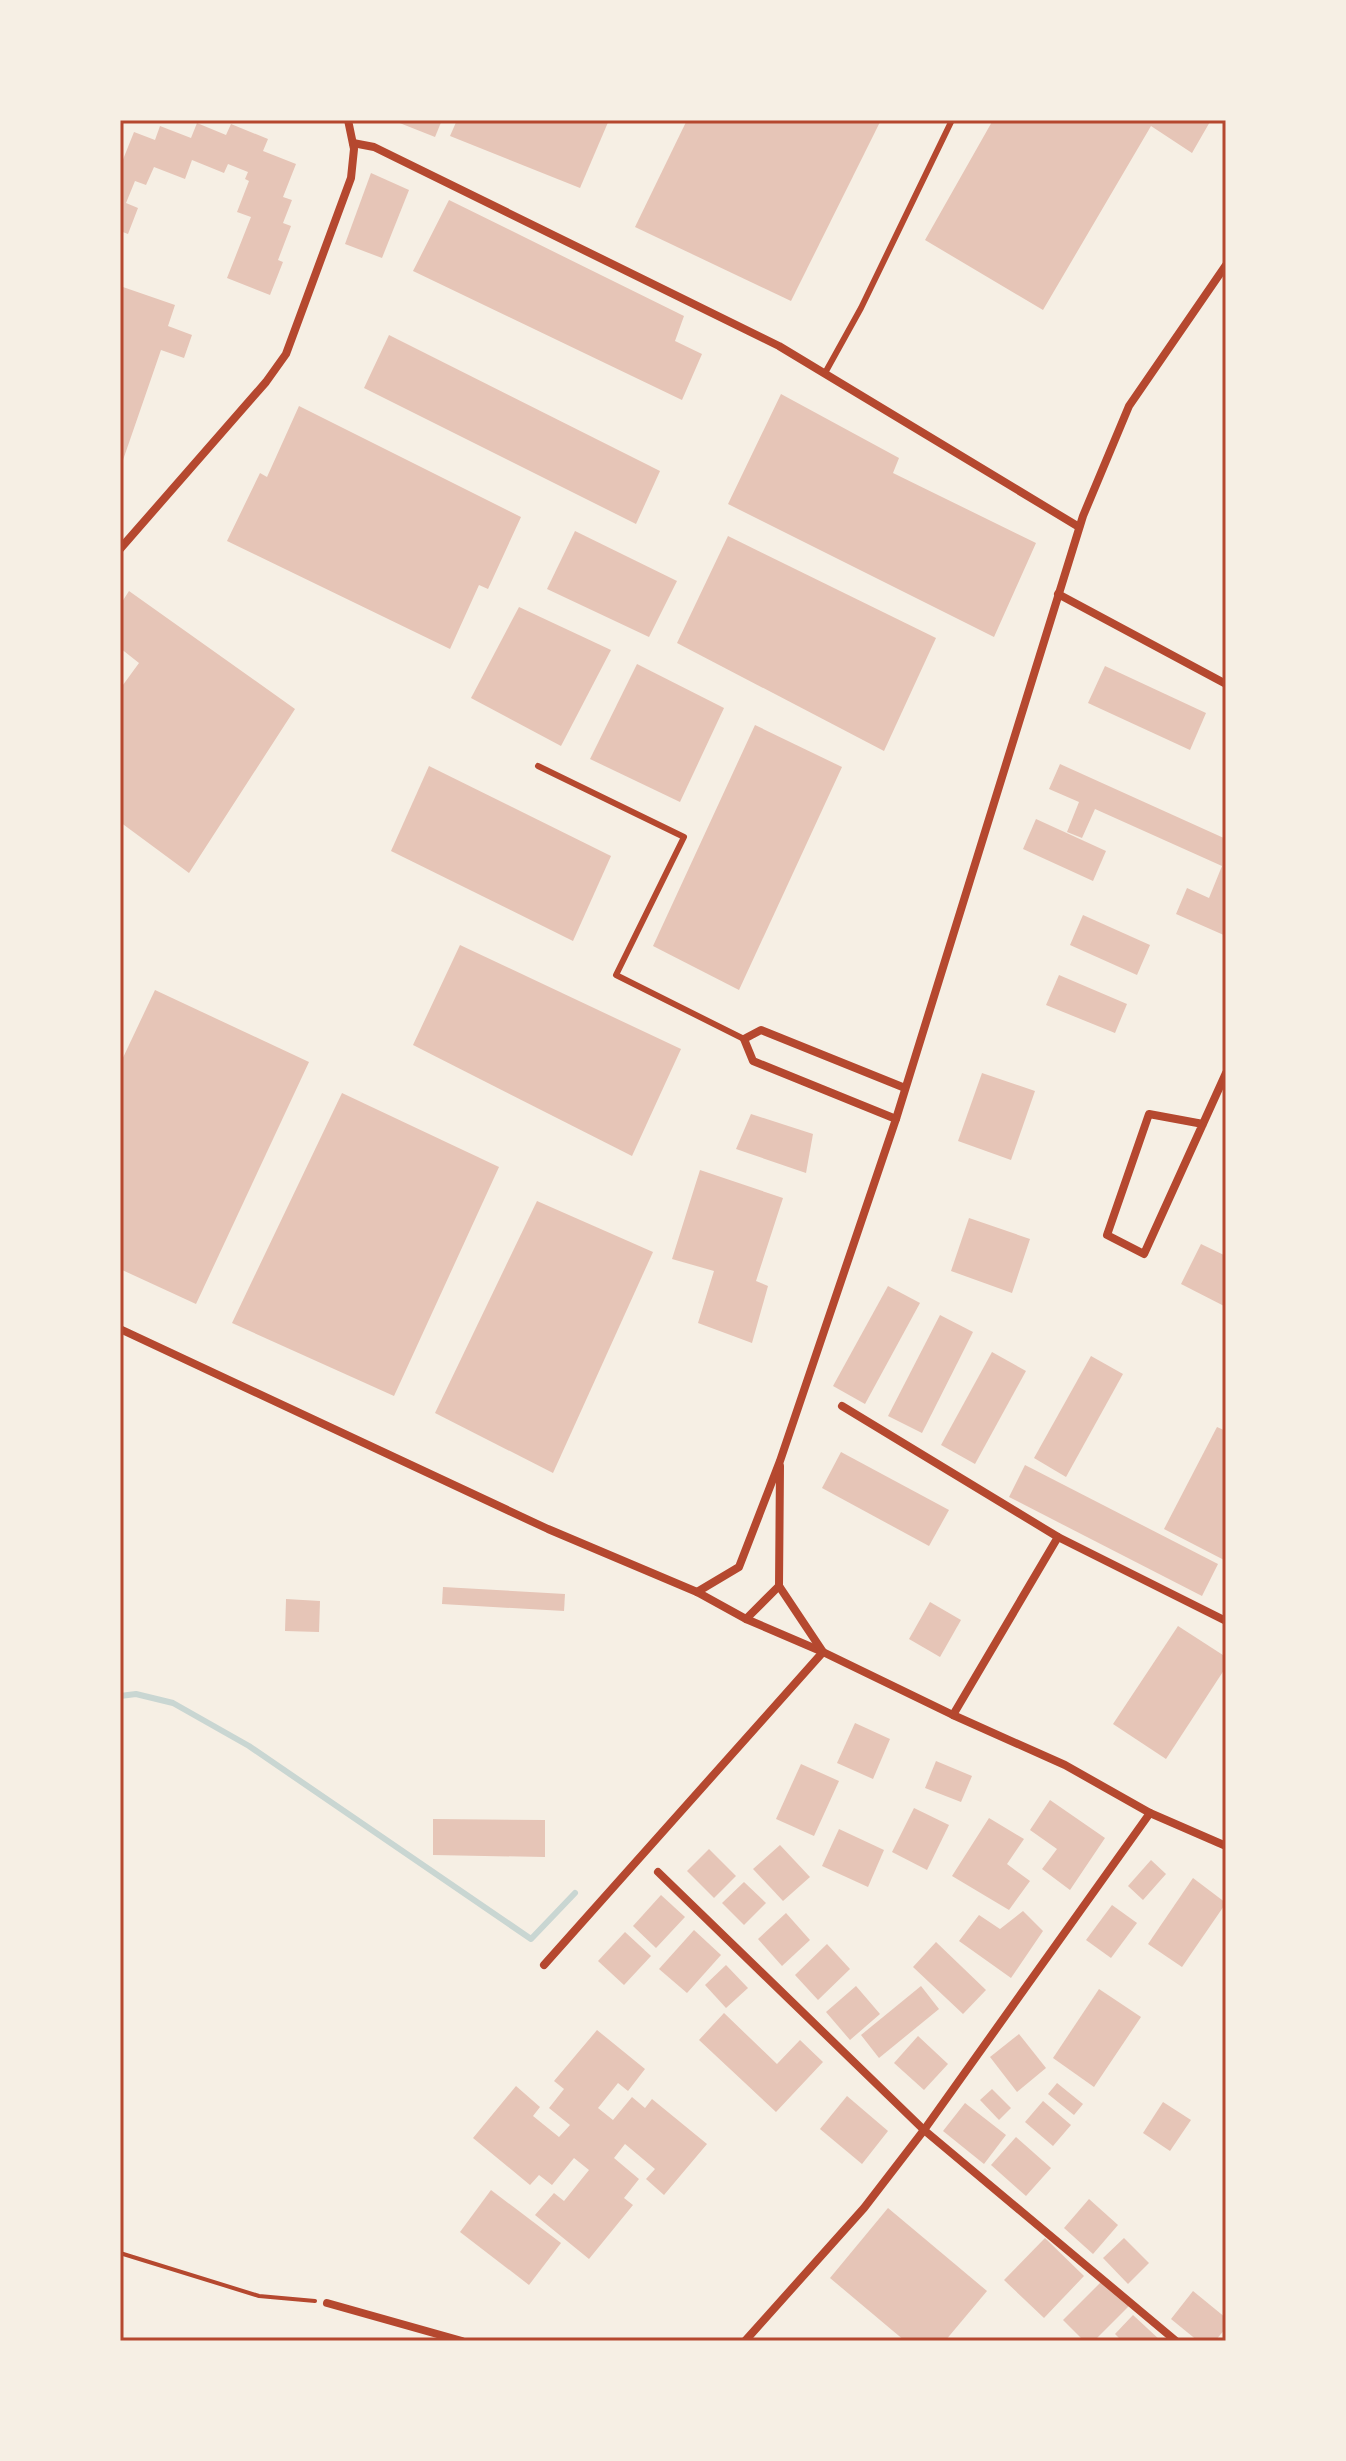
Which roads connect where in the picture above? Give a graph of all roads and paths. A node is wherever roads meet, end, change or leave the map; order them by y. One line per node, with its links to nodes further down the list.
1 (348, 120): 3 (street)
2 (952, 120): 5 (lane)
3 (353, 143): 5 (street); 7 (street)
4 (1226, 265): 6 (street)
5 (825, 373): 6 (street)
6 (1079, 527): 8 (street)
7 (120, 549)
8 (1058, 594): 9 (street); 13 (street)
9 (1226, 684)
10 (538, 766): 11 (lane)
11 (744, 1039): 13 (street); 16 (street)
12 (1226, 1073): 14 (street)
13 (905, 1088): 16 (street)
14 (1217, 1093): 15 (street); 17 (street)
15 (1226, 1098)
16 (896, 1119): 20 (street)
17 (1203, 1124): 17 (street)
18 (120, 1329): 23 (street)
19 (842, 1406): 21 (street)
20 (780, 1461): 22 (street); 23 (street)
21 (1058, 1537): 25 (street); 27 (street)
22 (779, 1586): 24 (street); 26 (street)
23 (697, 1592): 24 (street)
24 (746, 1619): 26 (street)
25 (1226, 1621)
26 (823, 1652): 27 (street); 31 (street)
27 (953, 1715): 28 (street)
28 (1150, 1813): 29 (street); 32 (street)
29 (1226, 1846)
30 (658, 1872): 32 (street)
31 (544, 1965)
32 (924, 2130): 36 (street); 37 (street)
33 (120, 2253): 34 (path)
34 (327, 2303): 35 (street)
35 (462, 2341)
36 (745, 2341)
37 (1176, 2341)

